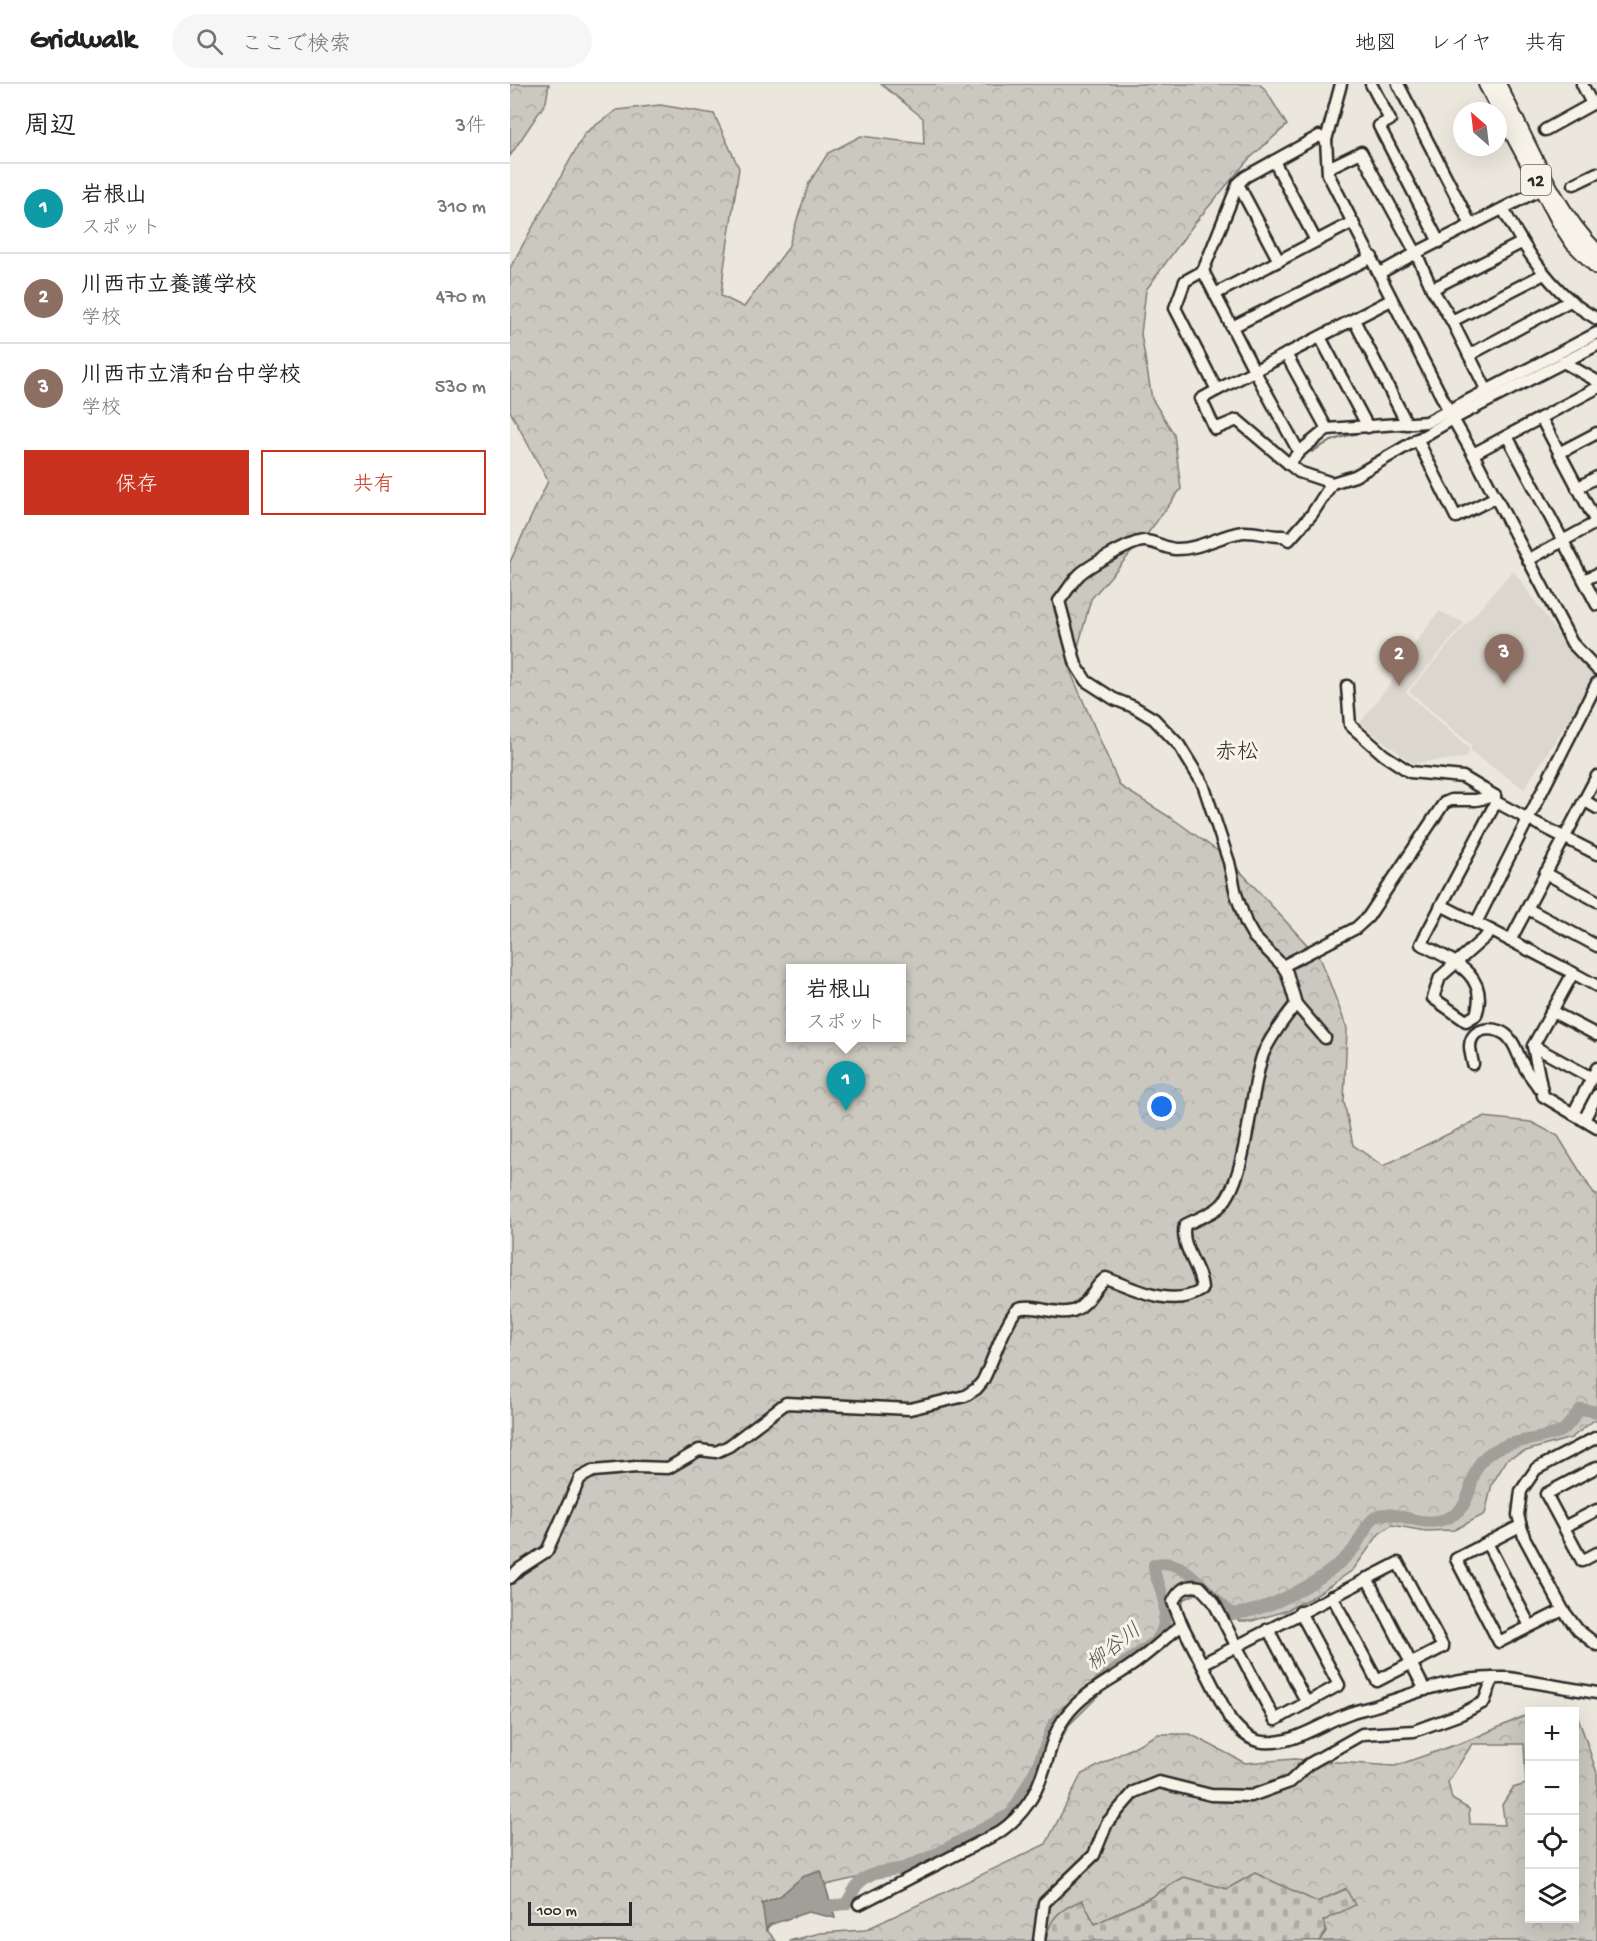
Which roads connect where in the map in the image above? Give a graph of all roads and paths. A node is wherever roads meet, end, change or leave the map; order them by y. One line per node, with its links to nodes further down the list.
1 (1341, 84): 9 (street)
2 (1371, 84): 20 (street)
3 (1398, 84): 18 (street)
4 (1486, 84): 15 (main road, 12)
5 (1498, 84): 22 (main road, 12)
6 (1582, 84): 7 (street)
7 (1595, 109): 8 (street)
8 (1545, 130)
9 (1326, 140): 10 (street); 11 (street)
10 (1274, 161): 13 (street); 19 (street)
11 (1328, 168): 17 (street); 23 (street)
12 (1597, 173): 14 (street)
13 (1238, 184): 25 (street); 27 (street)
14 (1574, 184)
15 (1541, 189): 16 (street); 26 (main road, 12)
16 (1503, 209): 18 (street); 21 (street)
17 (1353, 222): 19 (street); 24 (street)
18 (1471, 225): 20 (street)
19 (1316, 241): 25 (street)
20 (1439, 242): 23 (street)
21 (1521, 243): 29 (street); 30 (street)
22 (1597, 252)
23 (1416, 253): 28 (street); 30 (street)
24 (1372, 257): 28 (street); 37 (street)
25 (1279, 261): 31 (street)
26 (1597, 267)
27 (1203, 271): 31 (street); 47 (street)
28 (1380, 273): 32 (street)
29 (1544, 273): 33 (street); 36 (street)
30 (1432, 289): 36 (street)
31 (1215, 294): 37 (street)
32 (1391, 300): 35 (street); 49 (street)
33 (1570, 301): 34 (street); 42 (street)
34 (1597, 319)
35 (1354, 320): 39 (street); 51 (street)
36 (1452, 321): 42 (street)
37 (1232, 327): 44 (street)
38 (1597, 333): 48 (street)
39 (1320, 338): 41 (street); 52 (street)
40 (1597, 345): 43 (street)
41 (1286, 354): 44 (street); 53 (street)
42 (1469, 355): 48 (street)
43 (1563, 362): 45 (street); 49 (street)
44 (1254, 370): 47 (street); 57 (street)
45 (1597, 381)
46 (1597, 388): 50 (street)
47 (1217, 390): 60 (street)
48 (1487, 391): 49 (street)
49 (1451, 415): 51 (street); 56 (street); 59 (street)
50 (1540, 418): 55 (street); 58 (street)
51 (1407, 424): 52 (street)
52 (1368, 426): 53 (street)
53 (1327, 429): 57 (street)
54 (1597, 433): 58 (street)
55 (1507, 436): 59 (street); 66 (street)
56 (1417, 439): 62 (street); 64 (street)
57 (1299, 452): 60 (street)
58 (1559, 453): 63 (street)
59 (1473, 454): 64 (street)
60 (1288, 464): 62 (street)
61 (1597, 477): 63 (street)
62 (1332, 483): 89 (street)
63 (1577, 488): 65 (street)
64 (1496, 497): 67 (street)
65 (1596, 522): 66 (street)
66 (1563, 541): 67 (street); 69 (street)
67 (1528, 560): 71 (street)
68 (1597, 574): 69 (street)
69 (1584, 580): 70 (street)
70 (1597, 604)
71 (1597, 669)
72 (1597, 683): 77 (street)
73 (1347, 686): 89 (street)
74 (1597, 776): 75 (street)
75 (1585, 801): 76 (street); 78 (street)
76 (1597, 808)
77 (1528, 819): 78 (street); 82 (street); 84 (street)
78 (1565, 837): 79 (street); 80 (street)
79 (1597, 854)
80 (1545, 873): 81 (street); 83 (street)
81 (1597, 901)
82 (1442, 905): 84 (street); 88 (street)
83 (1528, 909): 86 (street); 87 (street)
84 (1476, 923): 85 (street)
85 (1492, 931): 86 (street); 88 (street)
86 (1510, 941): 90 (street)
87 (1597, 946)
88 (1457, 963): 88 (street)
89 (1283, 966): 92 (street)
90 (1573, 974): 91 (street); 93 (street)
91 (1597, 986)
92 (1296, 1004): 95 (street); 111 (street)
93 (1551, 1011): 94 (street); 96 (street)
94 (1597, 1035)
95 (1325, 1038)
96 (1533, 1046): 98 (street); 100 (street)
97 (1473, 1064): 100 (street)
98 (1595, 1073): 101 (street)
99 (1597, 1095): 102 (street)
100 (1543, 1096): 101 (street)
101 (1573, 1114): 102 (street)
102 (1584, 1120): 103 (street)
103 (1597, 1128)
104 (1597, 1437): 107 (street)
105 (1597, 1467): 108 (street)
106 (1597, 1510): 108 (street)
107 (1520, 1526): 109 (street); 114 (street)
108 (1564, 1527): 110 (street)
109 (1487, 1543): 117 (street); 117 (street)
110 (1597, 1553)
111 (510, 1578)
112 (1367, 1578): 113 (street); 121 (street); 121 (street)
113 (1332, 1596): 115 (street); 121 (street)
114 (1563, 1610): 117 (street); 120 (street)
115 (1300, 1612): 118 (street); 126 (street)
116 (1182, 1625): 119 (street); 122 (street); 127 (street)
117 (1530, 1626)
118 (1268, 1629): 119 (street); 126 (street)
119 (1236, 1645): 122 (street); 126 (street)
120 (1597, 1645)
121 (1411, 1663): 124 (street)
122 (1202, 1664): 124 (street)
123 (1493, 1678): 124 (street); 125 (street); 128 (street)
124 (1425, 1690)
125 (1597, 1693)
126 (1307, 1703)
127 (859, 1904)
128 (1039, 1941)

